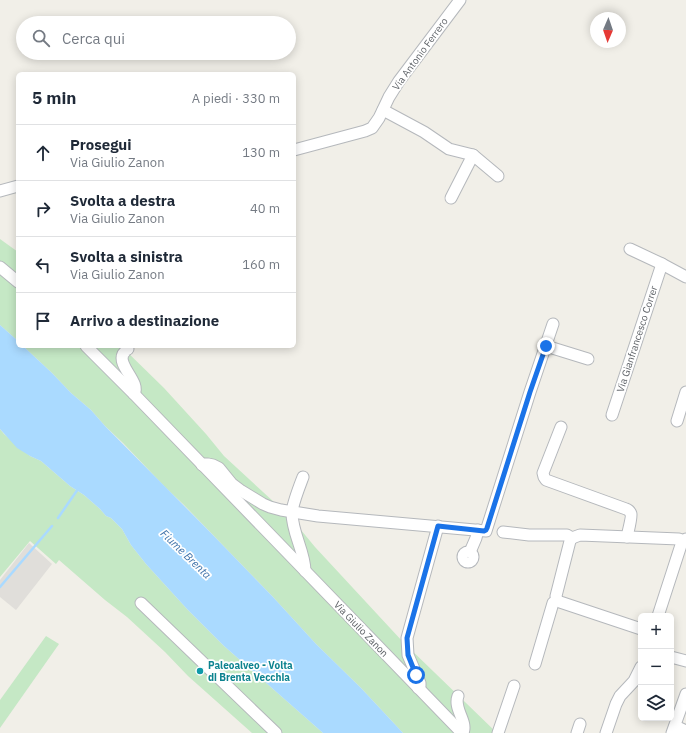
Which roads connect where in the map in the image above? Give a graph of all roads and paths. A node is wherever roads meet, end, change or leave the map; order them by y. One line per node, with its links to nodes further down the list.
1 (460, 0): 2 (street, Via Antonio Ferrero)
2 (383, 110): 3 (street, Via Antonio Ferrero); 4 (street)
3 (296, 149)
4 (473, 155): 5 (street); 8 (street)
5 (498, 176)
6 (16, 187): 7 (street)
7 (0, 191)
8 (451, 198)
9 (630, 249): 10 (street)
10 (662, 264): 12 (street); 21 (street, Via Gianfrancesco Correr)
11 (0, 267): 13 (street)
12 (686, 277)
13 (16, 280)
14 (553, 324): 15 (street)
15 (546, 346): 18 (street); 28 (street)
16 (88, 348): 20 (street, Via Giulio Zanon)
17 (128, 349): 20 (street)
18 (588, 359)
19 (686, 392): 22 (street)
20 (134, 394): 24 (street, Via Giulio Zanon)
21 (612, 415)
22 (676, 421)
23 (561, 426): 29 (street)
24 (202, 465): 26 (street); 33 (street, Via Giulio Zanon)
25 (303, 477): 26 (street)
26 (292, 512): 27 (street); 33 (street)
27 (438, 526): 28 (street); 43 (street)
28 (482, 530): 30 (street); 32 (street)
29 (627, 537): 30 (street); 31 (street)
30 (572, 538): 34 (street)
31 (685, 540): 36 (street)
32 (470, 552)
33 (305, 571): 43 (street, Via Giulio Zanon)
34 (557, 600): 37 (street); 40 (street)
35 (141, 603): 48 (street)
36 (659, 613)
37 (638, 628)
38 (674, 657): 39 (street)
39 (686, 661)
40 (535, 664)
41 (638, 673): 51 (street)
42 (514, 686): 50 (street)
43 (418, 688): 49 (street, Via Giulio Zanon)
44 (686, 694): 46 (street)
45 (458, 696): 49 (street, Via Giulio Zanon)
46 (674, 730): 47 (street)
47 (686, 731)
48 (276, 733)
49 (462, 733)
50 (498, 733)
51 (606, 733)

